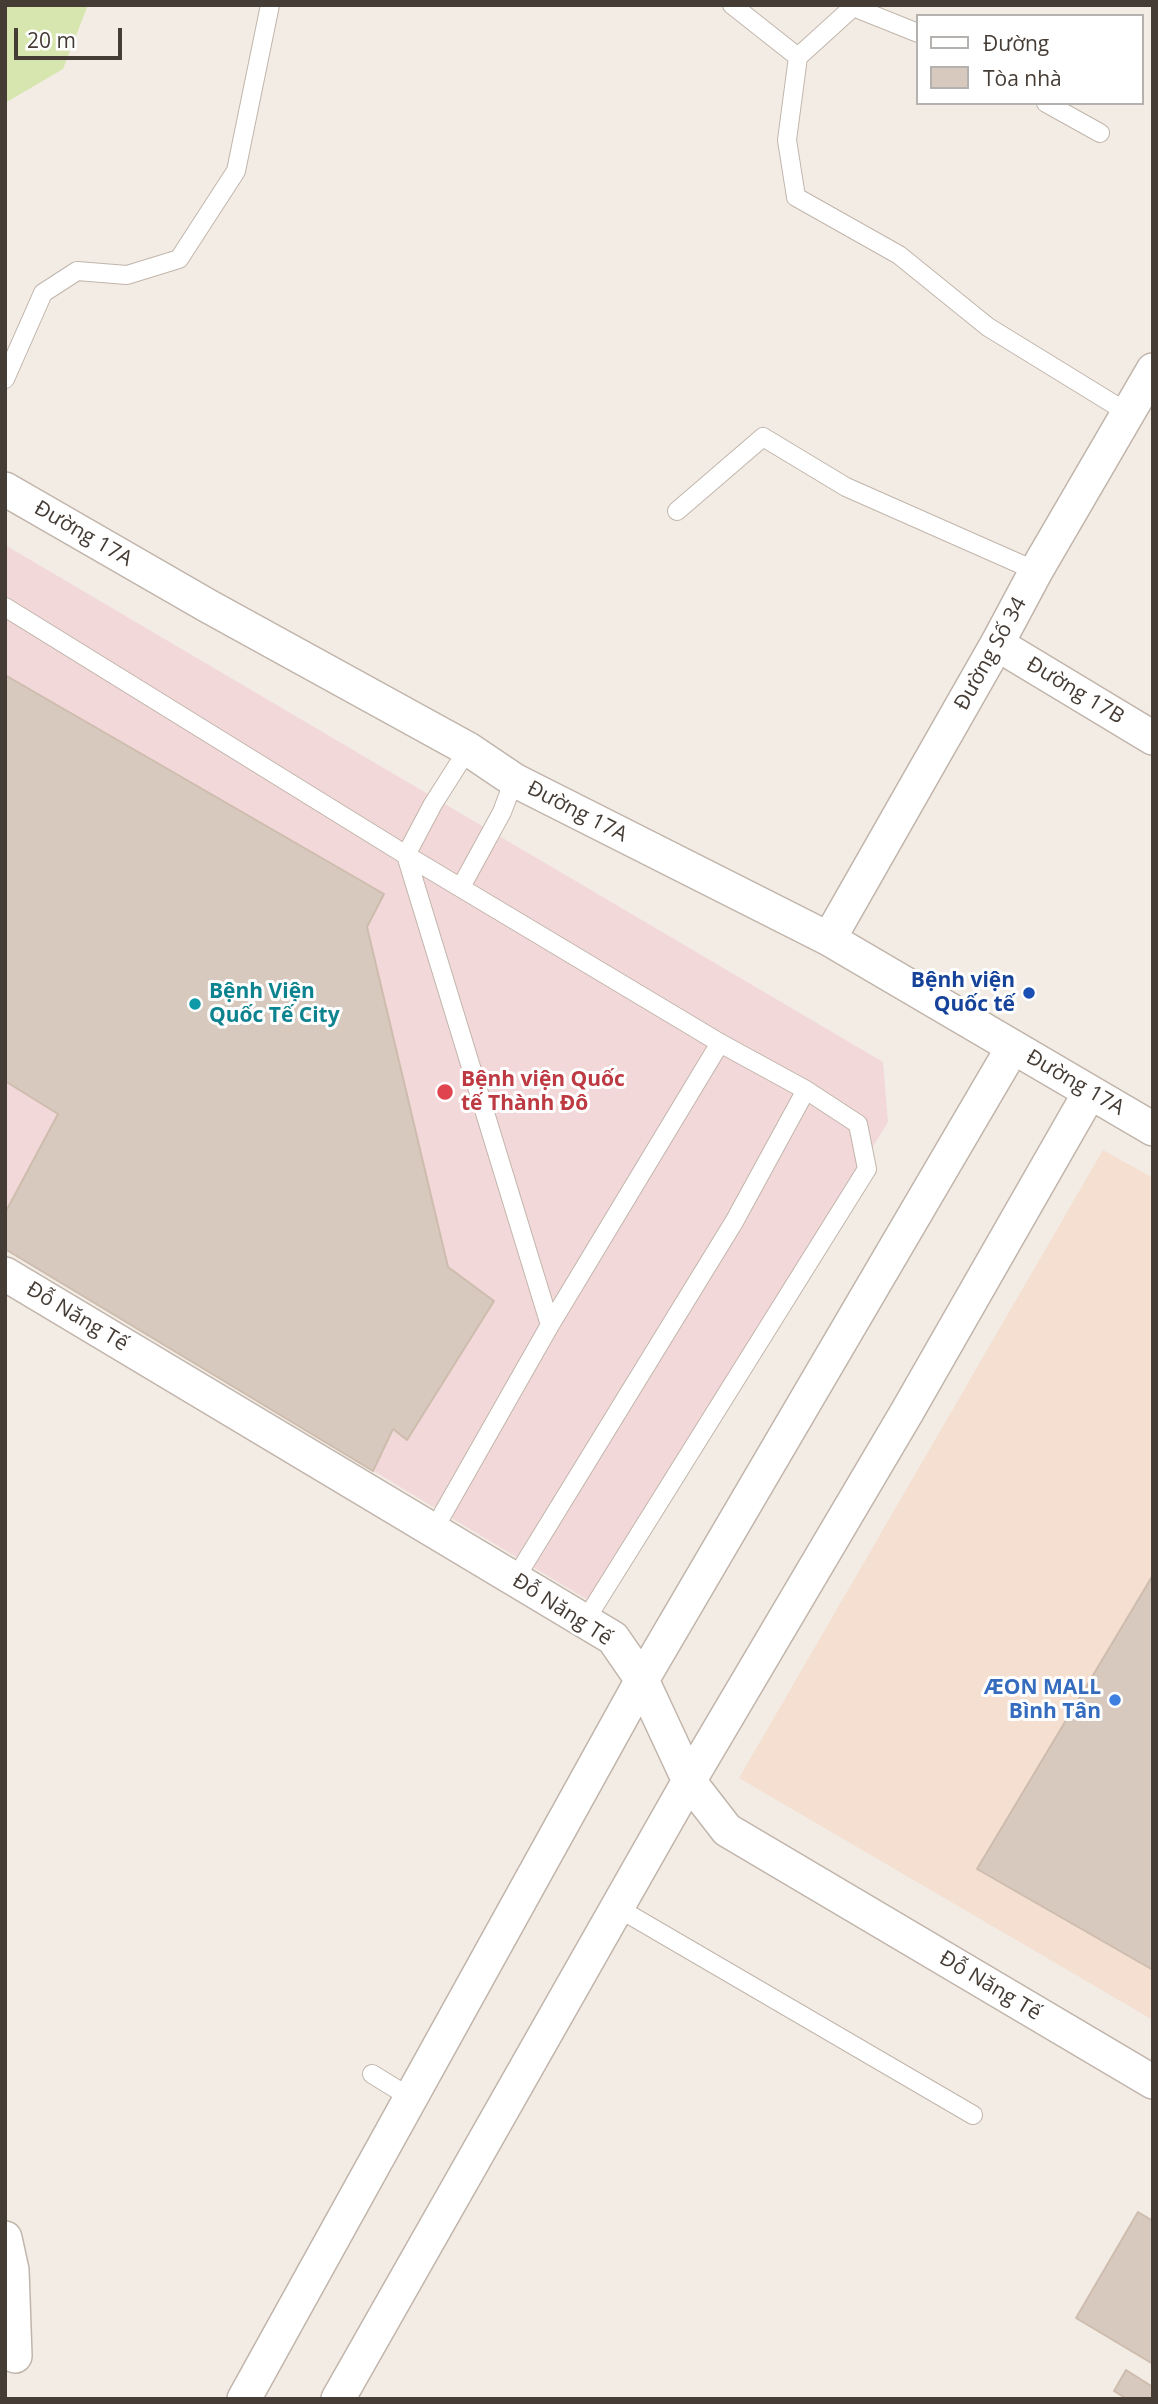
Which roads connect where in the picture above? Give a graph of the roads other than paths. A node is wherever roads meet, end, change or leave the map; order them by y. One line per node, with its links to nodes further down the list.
1 (270, 5): 8 (lane)
2 (732, 5): 4 (lane)
3 (916, 32): 4 (lane)
4 (798, 57): 9 (lane)
5 (1050, 105): 6 (lane)
6 (1100, 133)
7 (1153, 370): 9 (street, Đường Số 34)
8 (5, 379)
9 (1128, 413): 12 (street, Đường Số 34)
10 (5, 489): 16 (street, Đường 17A)
11 (677, 511): 12 (lane)
12 (1036, 571): 14 (street, Đường Số 34)
13 (5, 607): 18 (lane)
14 (997, 644): 15 (street, Đường 17B); 20 (street, Đường Số 34)
15 (1153, 738)
16 (468, 749): 17 (street, Đường 17A); 18 (lane)
17 (514, 780): 19 (lane); 20 (street, Đường 17A)
18 (406, 855): 19 (lane); 27 (lane)
19 (460, 887): 21 (lane)
20 (829, 939): 22 (street, Đường 17A)
21 (720, 1043): 23 (lane); 27 (lane)
22 (1013, 1047): 24 (street, Đường 17A); 31 (street)
23 (806, 1090): 29 (lane); 30 (lane)
24 (1090, 1092): 25 (street, Đường 17A); 32 (street)
25 (1153, 1129)
26 (5, 1274): 28 (street, Đỗ Năng Tế)
27 (550, 1325): 28 (lane)
28 (433, 1531): 29 (street, Đỗ Năng Tế)
29 (515, 1579): 30 (street, Đỗ Năng Tế)
30 (585, 1621): 31 (street, Đỗ Năng Tế)
31 (642, 1681): 32 (street, Đỗ Năng Tế); 36 (street)
32 (689, 1781): 33 (street); 35 (street, Đỗ Năng Tế)
33 (618, 1908): 37 (lane); 41 (street)
34 (372, 2074): 36 (lane)
35 (1153, 2082)
36 (411, 2098): 40 (street)
37 (973, 2115)
38 (5, 2238): 39 (street)
39 (15, 2356)
40 (244, 2399)
41 (338, 2399)

